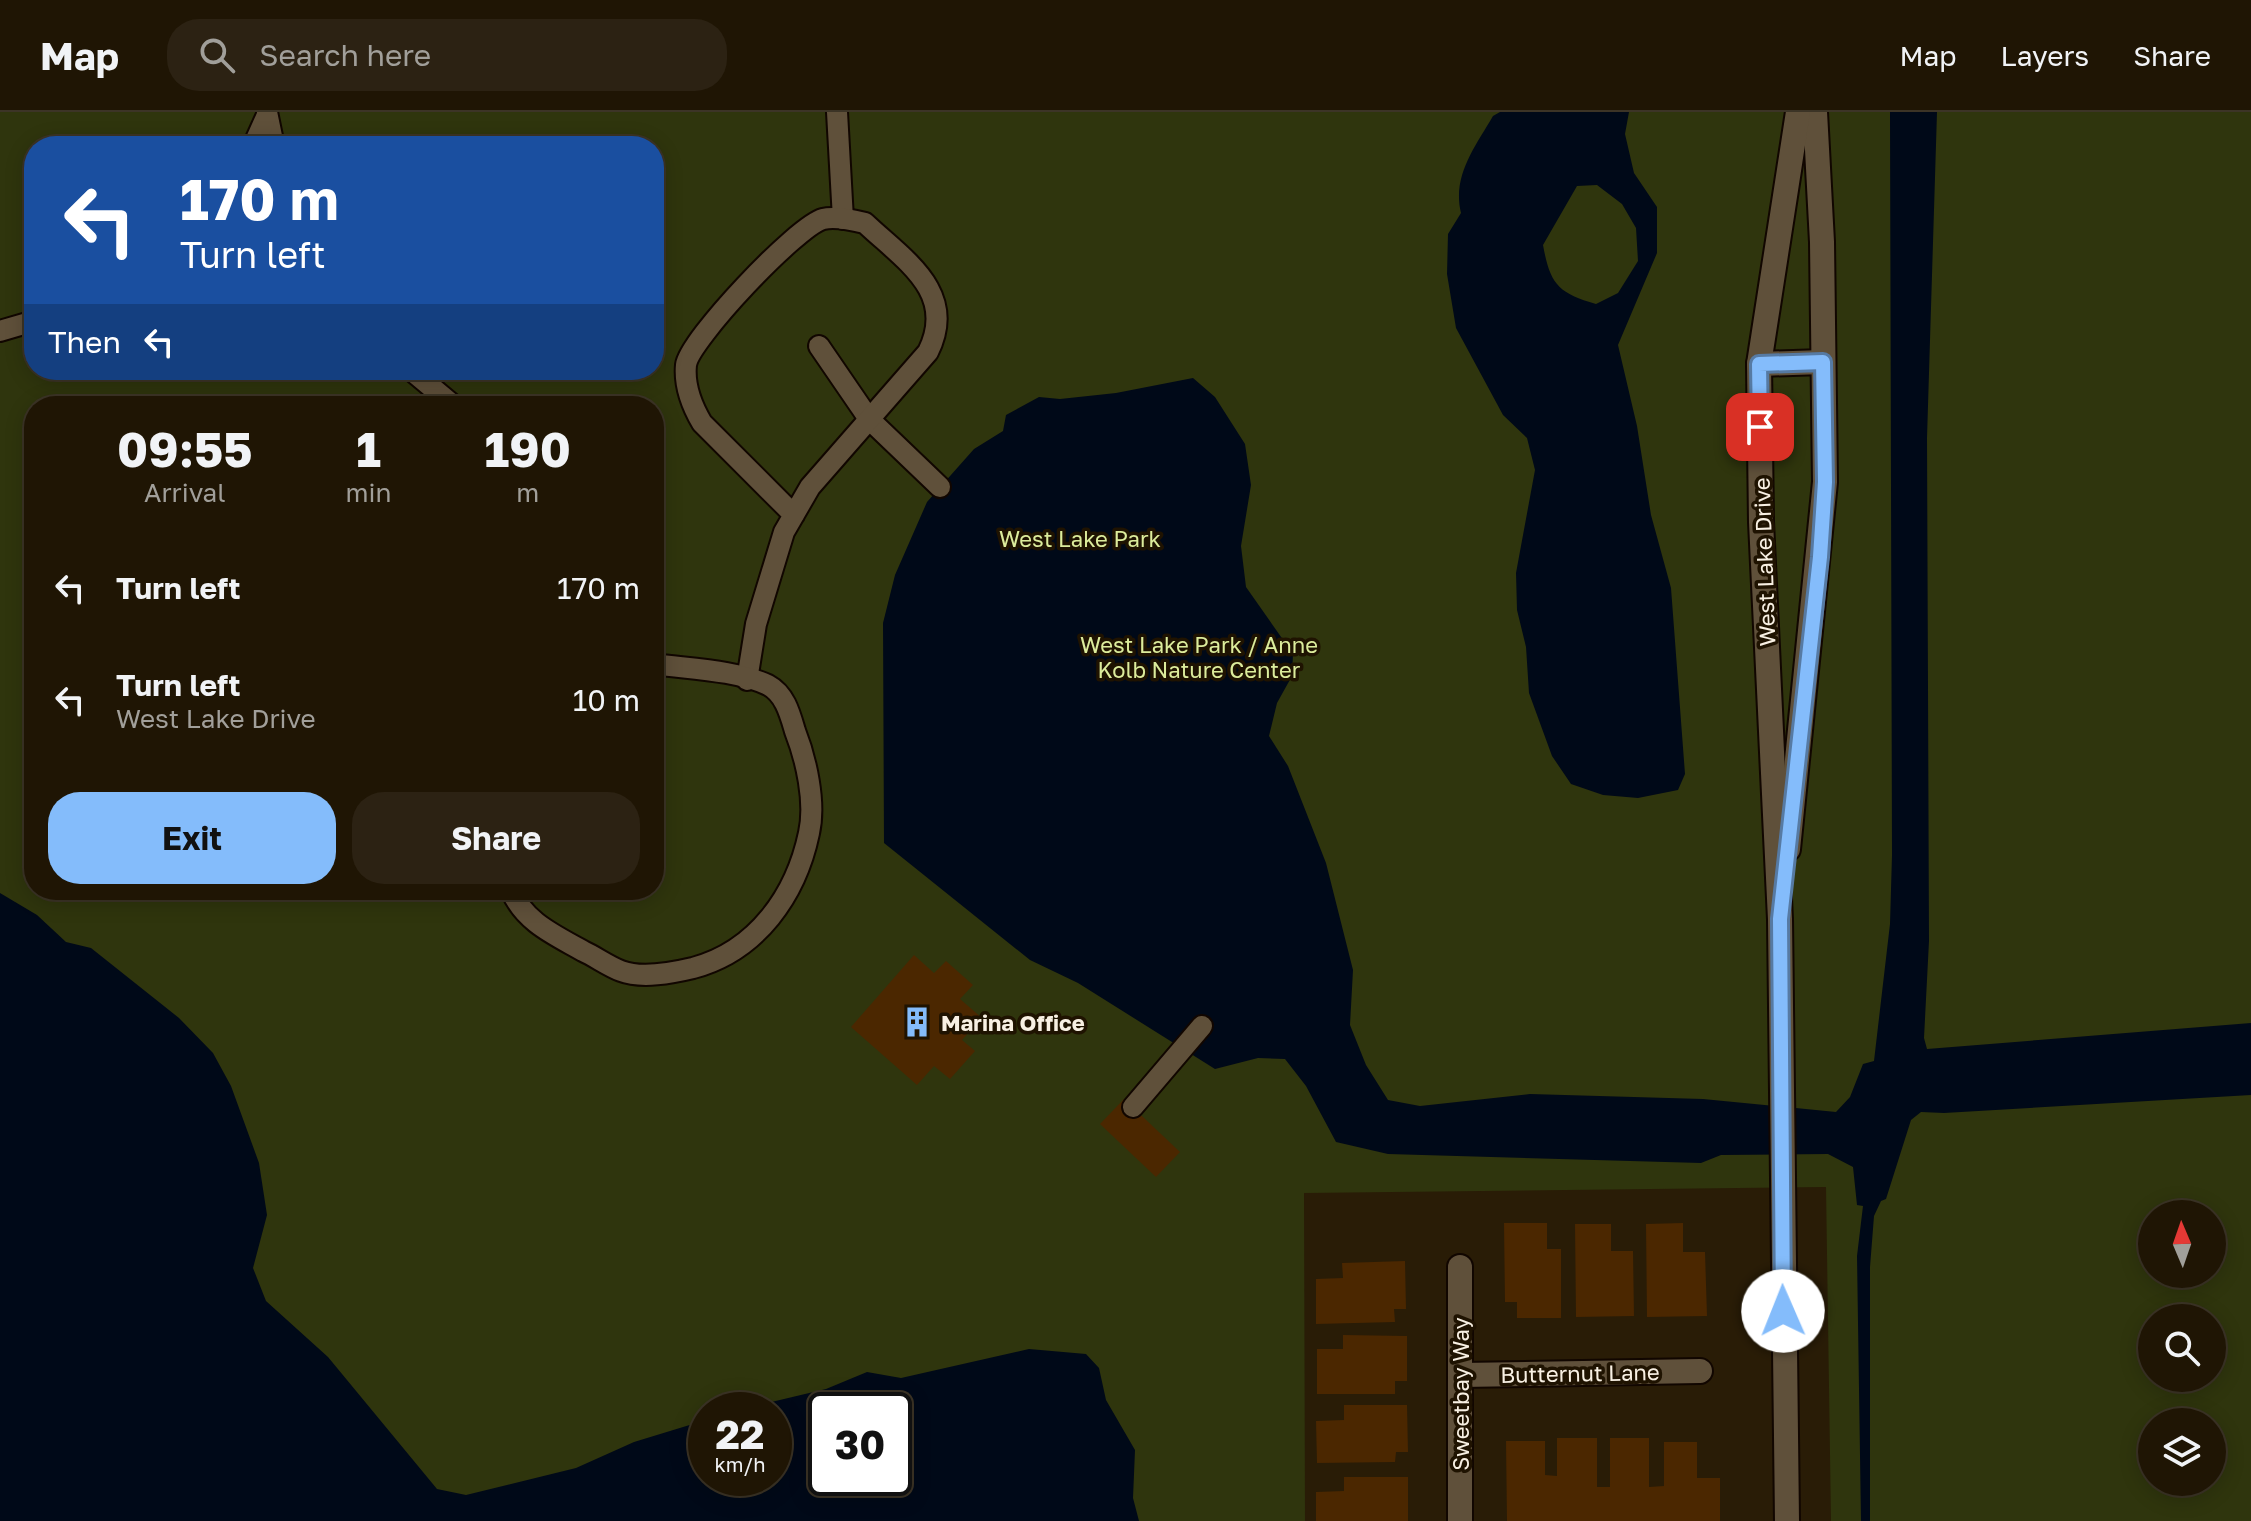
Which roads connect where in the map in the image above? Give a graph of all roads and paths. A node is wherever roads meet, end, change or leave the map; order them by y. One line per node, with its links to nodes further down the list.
1 (837, 112): 7 (lane)
2 (1798, 112): 12 (street, West Lake Drive)
3 (1815, 112): 11 (street, West Lake Drive)
4 (267, 113): 5 (lane); 6 (lane)
5 (257, 136)
6 (272, 136)
7 (843, 219): 15 (lane); 17 (lane)
8 (24, 324): 9 (lane)
9 (0, 331)
10 (819, 346): 15 (lane)
11 (1823, 362): 12 (street); 21 (street, West Lake Drive)
12 (1759, 364): 21 (street, West Lake Drive)
13 (423, 380): 14 (lane)
14 (442, 396)
15 (869, 419): 16 (lane); 17 (lane)
16 (940, 487)
17 (794, 515): 19 (lane)
18 (664, 666): 19 (lane)
19 (747, 680): 20 (lane)
20 (515, 900)
21 (1780, 919): 28 (street, West Lake Drive)
22 (1202, 1026): 23 (lane)
23 (1133, 1107)
24 (1460, 1267): 26 (street, Sweetbay Way)
25 (1700, 1371): 26 (street, Butternut Lane)
26 (1461, 1375): 27 (street, Sweetbay Way)
27 (1460, 1521)
28 (1787, 1521)

